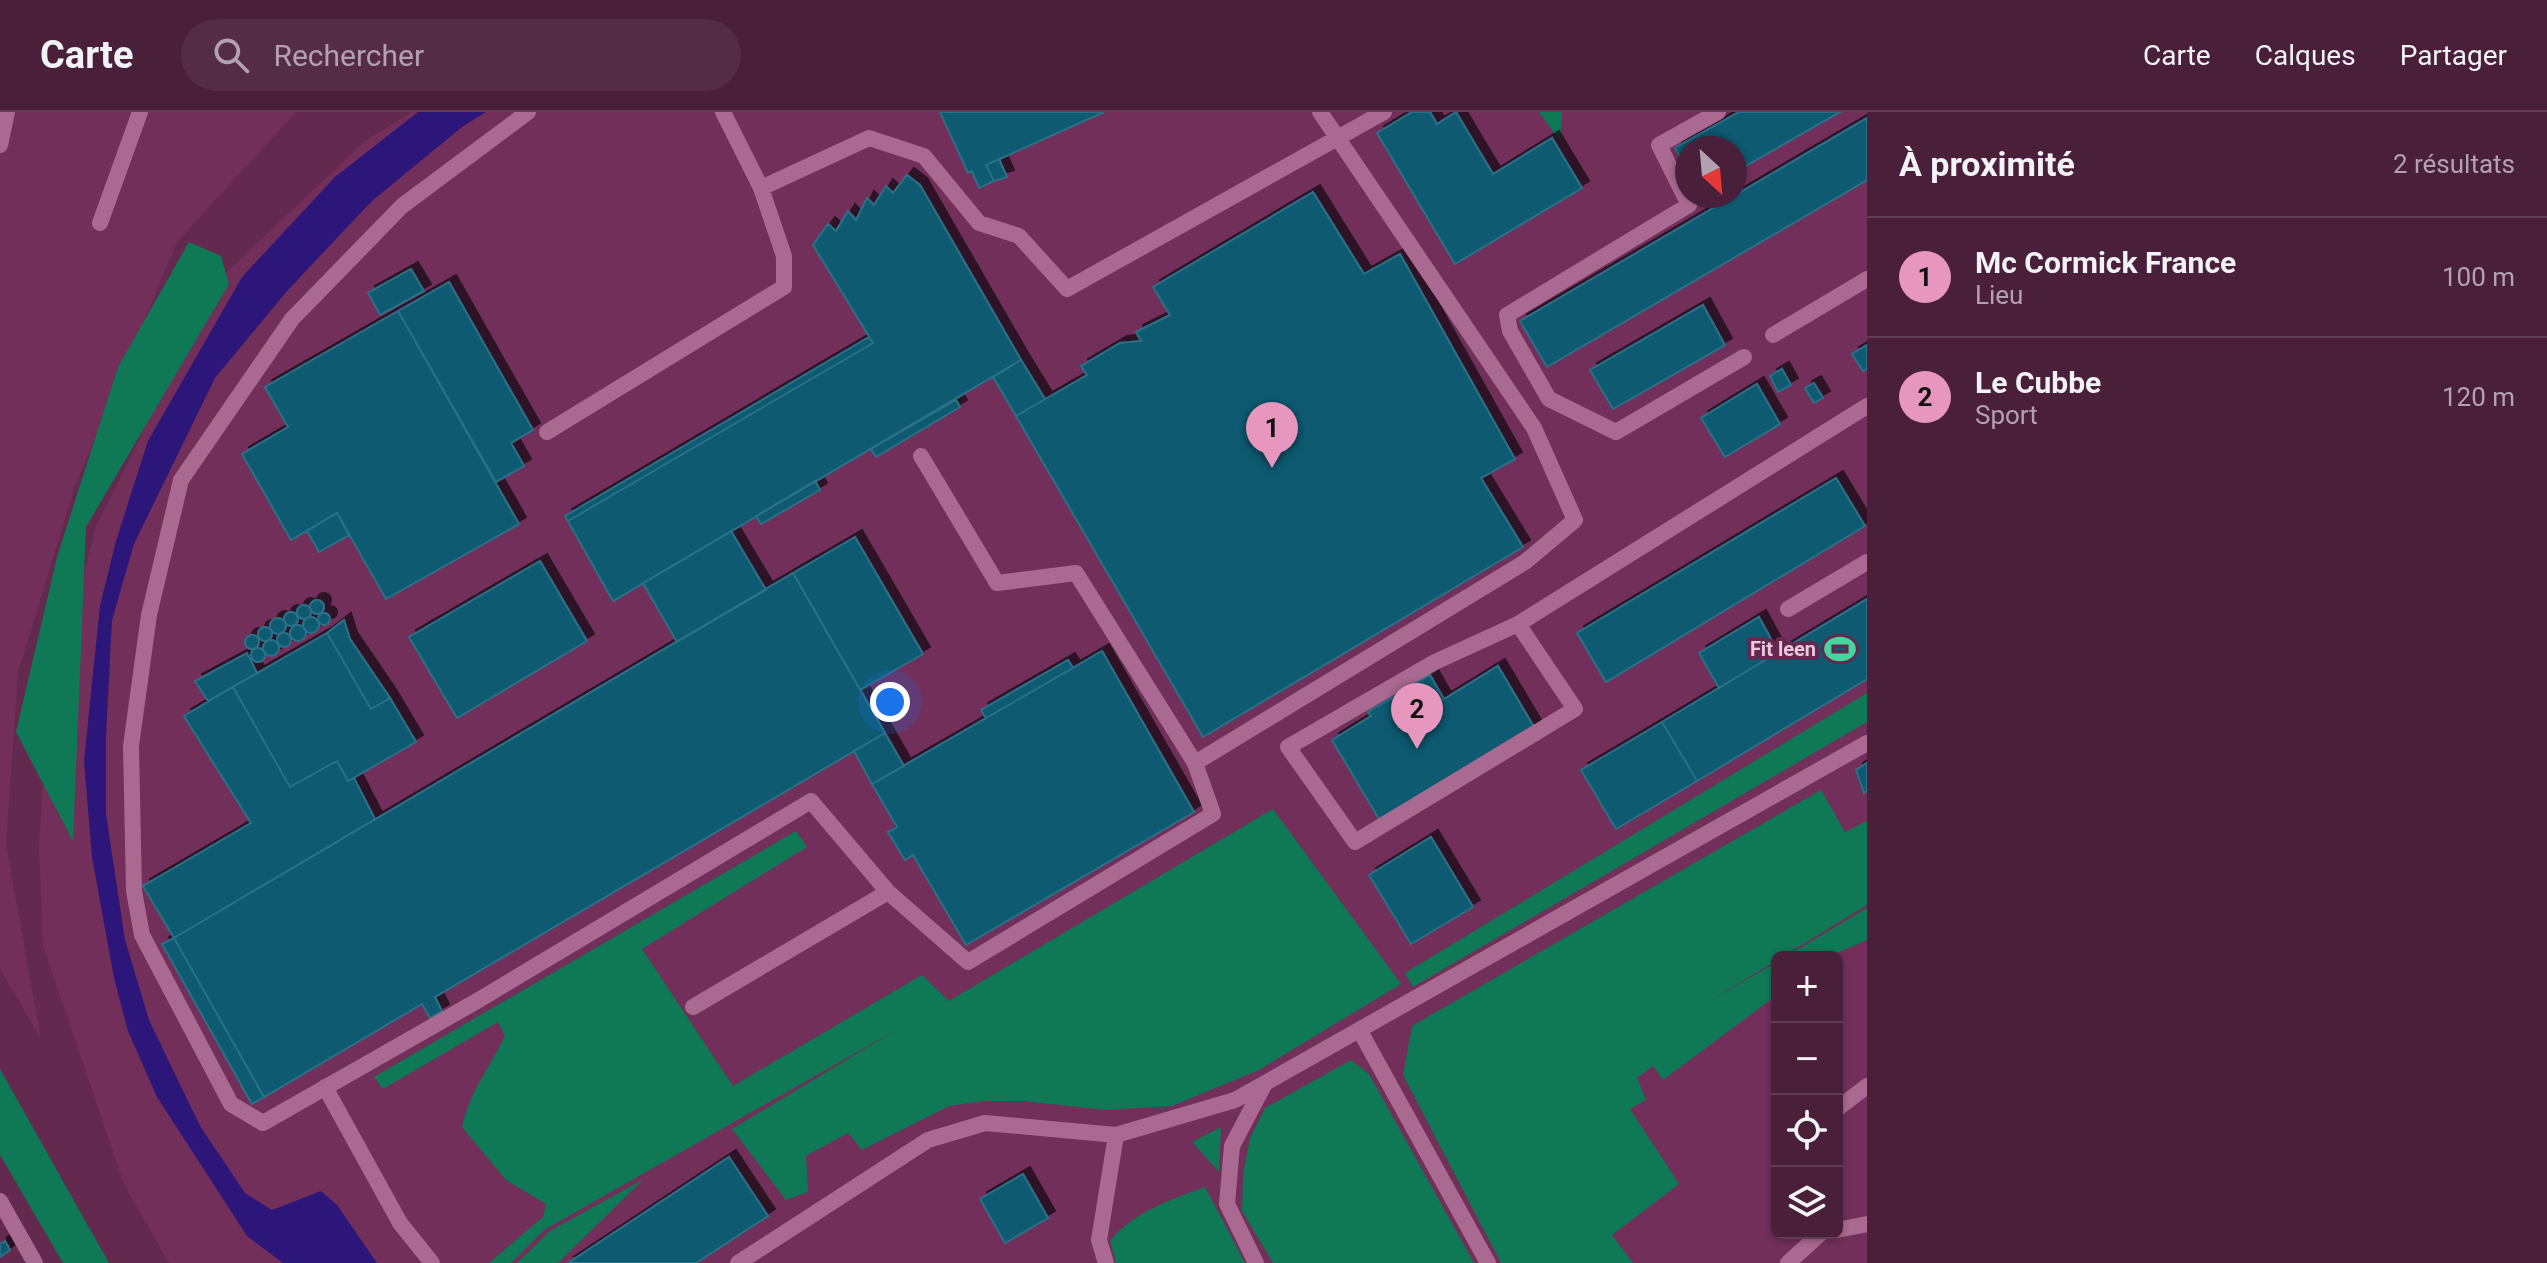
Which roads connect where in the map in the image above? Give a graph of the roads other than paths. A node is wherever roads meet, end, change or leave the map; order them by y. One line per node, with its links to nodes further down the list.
1 (7, 112): 9 (street)
2 (140, 112): 11 (street)
3 (528, 112): 28 (street)
4 (723, 112): 10 (street)
5 (1320, 112): 8 (street)
6 (1384, 112): 8 (street)
7 (1718, 112): 14 (street)
8 (1340, 138): 10 (street); 22 (street)
9 (0, 145)
10 (761, 188): 16 (street)
11 (100, 223)
12 (1867, 279): 13 (street)
13 (1773, 335)
14 (1744, 357)
15 (1867, 406): 20 (street)
16 (547, 432)
17 (921, 456): 22 (street)
18 (1867, 562): 19 (street)
19 (1788, 609)
20 (1518, 624): 20 (street)
21 (1867, 743): 25 (street)
22 (1195, 763): 23 (street)
23 (888, 892): 24 (street); 28 (street)
24 (693, 1007)
25 (1360, 1031): 26 (street); 40 (street)
26 (1265, 1084): 30 (street); 39 (street)
27 (1867, 1086): 29 (street)
28 (325, 1087): 36 (street)
29 (1843, 1104)
30 (1116, 1135): 37 (street); 38 (street)
31 (0, 1201): 35 (street)
32 (1867, 1224): 33 (street)
33 (1843, 1229)
34 (1811, 1239): 41 (street)
35 (35, 1263)
36 (432, 1263)
37 (738, 1263)
38 (1106, 1263)
39 (1256, 1263)
40 (1488, 1263)
41 (1788, 1263)

